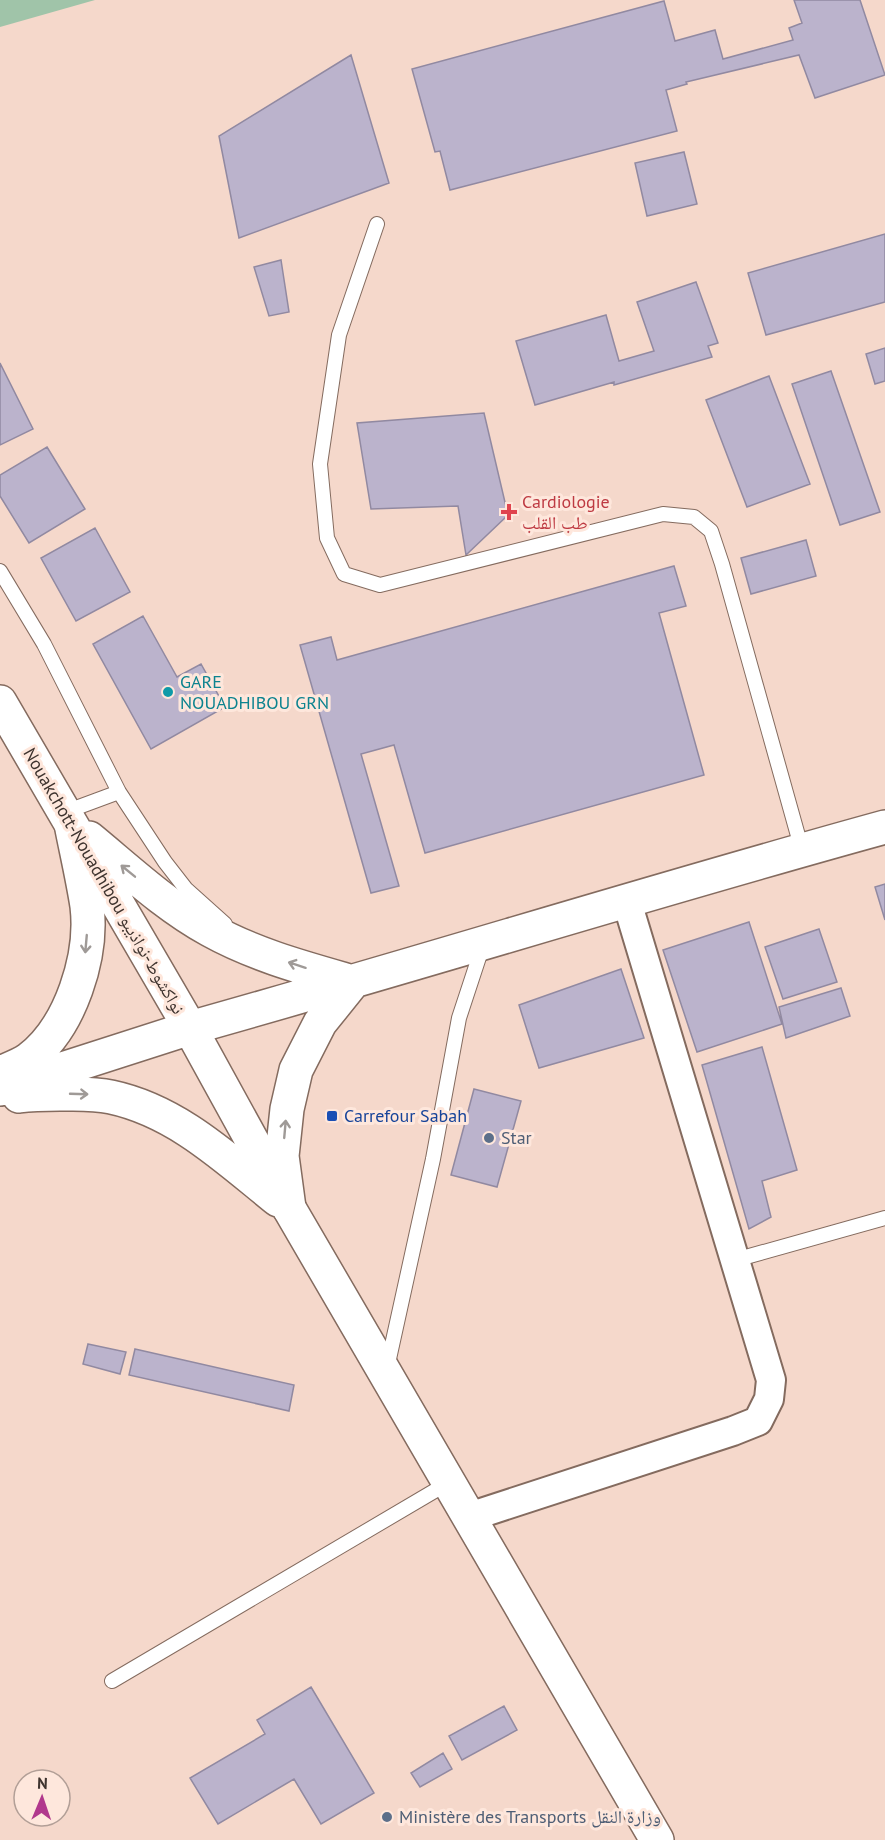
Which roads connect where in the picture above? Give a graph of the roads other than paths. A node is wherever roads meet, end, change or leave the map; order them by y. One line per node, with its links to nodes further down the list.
1 (377, 224): 7 (lane)
2 (0, 571): 4 (lane)
3 (0, 702): 5 (main road, Nouakchott-Nouadhibou نواكشوط-نواذيبو)
4 (119, 792): 5 (lane); 10 (lane)
5 (68, 818): 10 (main road, one-way to 5); 12 (main road, Nouakchott-Nouadhibou نواكشوط-نواذيبو); 13 (main road, one-way to 13)
6 (885, 827): 7 (main road)
7 (802, 850): 8 (main road)
8 (627, 902): 9 (main road); 18 (street)
9 (485, 942): 11 (main road); 19 (lane)
10 (252, 951): 11 (main road, one-way to 10)
11 (353, 982): 12 (main road); 16 (main road, one-way to 11)
12 (190, 1028): 14 (main road); 16 (main road, Nouakchott-Nouadhibou نواكشوط-نواذيبو)
13 (0, 1073)
14 (0, 1089)
15 (0, 1099): 16 (main road, one-way to 16)
16 (289, 1208): 19 (main road, Nouakchott-Nouadhibou نواكشوط-نواذيبو)
17 (885, 1218): 18 (lane)
18 (735, 1260): 21 (street)
19 (386, 1376): 20 (main road, Nouakchott-Nouadhibou نواكشوط-نواذيبو)
20 (448, 1483): 21 (main road, Nouakchott-Nouadhibou نواكشوط-نواذيبو); 22 (lane)
21 (469, 1517): 23 (main road, Nouakchott-Nouadhibou نواكشوط-نواذيبو)
22 (112, 1681)
23 (657, 1840)

